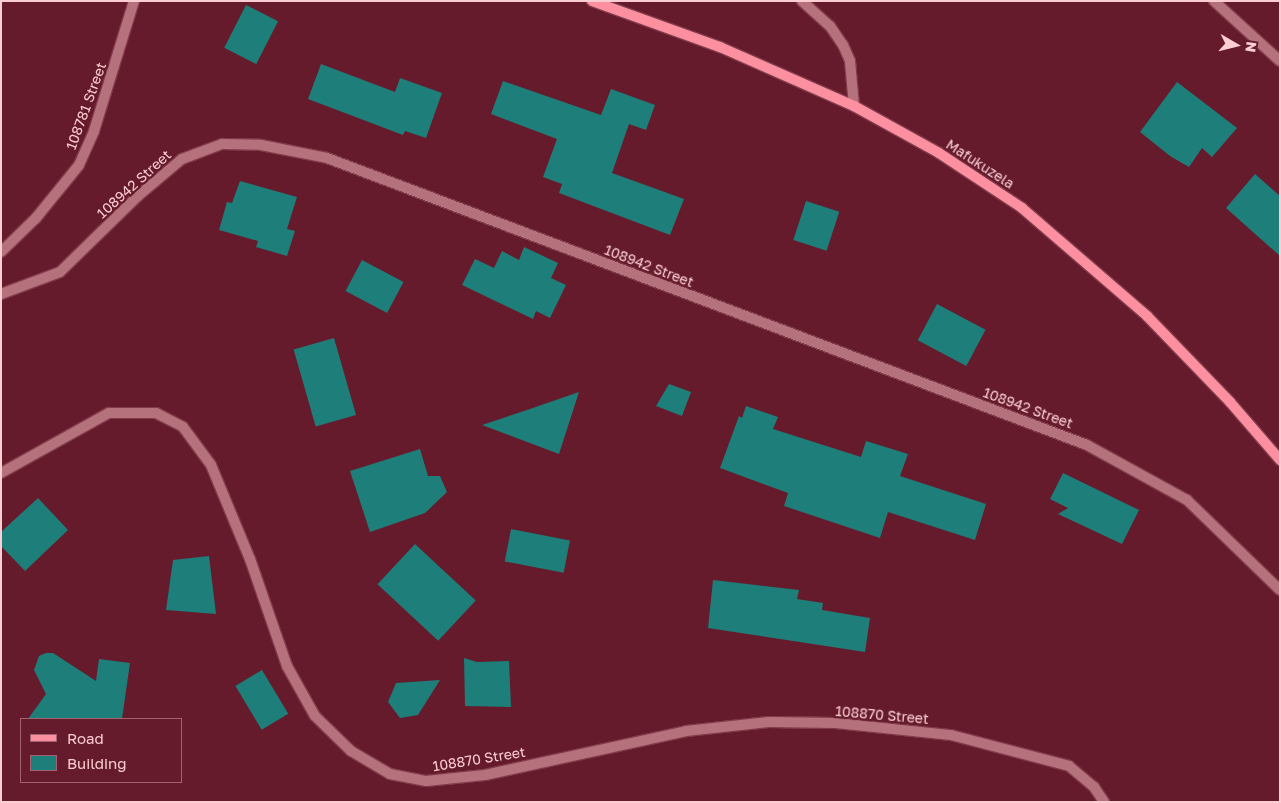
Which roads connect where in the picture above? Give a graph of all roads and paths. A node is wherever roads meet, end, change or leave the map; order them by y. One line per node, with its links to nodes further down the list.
1 (134, 1): 7 (street, 108781 Street)
2 (592, 1): 6 (main road, Mafukuzela)
3 (802, 1): 6 (street)
4 (1214, 1): 5 (street)
5 (1280, 61)
6 (854, 106): 9 (main road, Mafukuzela)
7 (1, 252)
8 (1, 294): 11 (street, 108942 Street)
9 (1280, 460)
10 (1, 473): 12 (street, 108870 Street)
11 (1280, 590)
12 (1104, 802)

